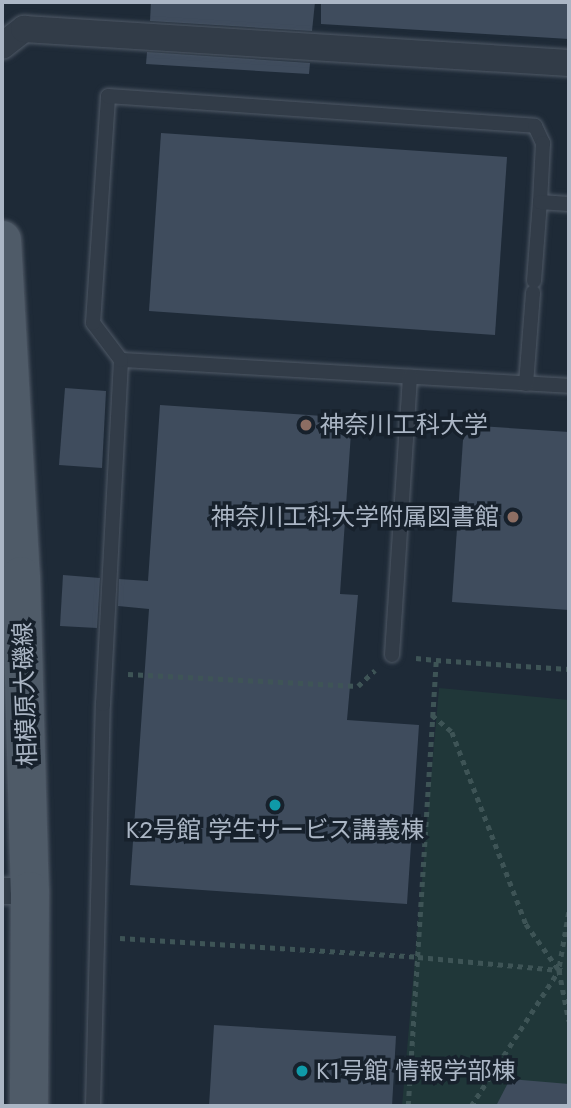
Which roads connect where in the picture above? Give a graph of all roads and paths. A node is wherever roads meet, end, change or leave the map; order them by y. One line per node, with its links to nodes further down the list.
1 (2, 46): 2 (street)
2 (569, 63)
3 (540, 202): 4 (lane); 6 (lane); 8 (lane)
4 (569, 204)
5 (2, 240): 10 (main road, 相模原大磯線)
6 (121, 360): 7 (lane); 14 (lane)
7 (410, 377): 8 (lane); 12 (lane)
8 (526, 384): 9 (lane)
9 (569, 386)
10 (7, 396): 11 (main road, 相模原大磯線)
11 (10, 520): 16 (main road, 相模原大磯線)
12 (392, 655): 14 (path)
13 (569, 669): 15 (path)
14 (105, 672): 18 (lane)
15 (432, 715): 19 (path); 20 (path)
16 (16, 891): 23 (main road, 相模原大磯線)
17 (569, 912): 20 (path)
18 (97, 936): 19 (path); 24 (lane)
19 (418, 957): 20 (path); 25 (path)
20 (559, 971): 21 (path); 22 (path); 26 (path)
21 (569, 971)
22 (569, 1021)
23 (29, 1106)
24 (93, 1106)
25 (408, 1106)
26 (471, 1106)

